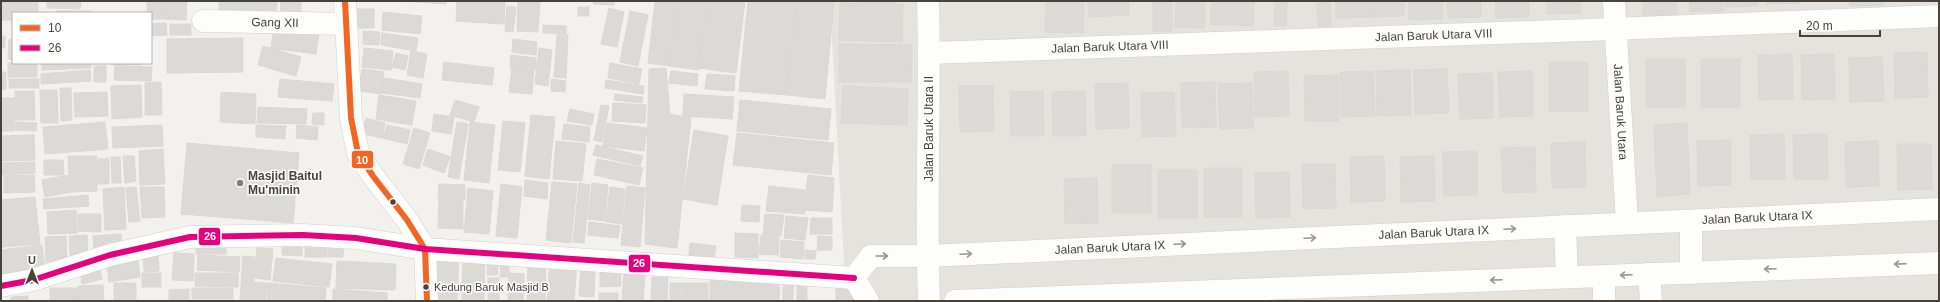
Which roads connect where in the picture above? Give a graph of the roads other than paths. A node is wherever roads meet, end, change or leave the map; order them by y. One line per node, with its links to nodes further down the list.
1 (345, 1): 6 (street)
2 (928, 1): 8 (street, Jalan Baruk Utara II)
3 (1614, 1): 7 (street, Jalan Baruk Utara)
4 (1939, 16): 7 (street, Jalan Baruk Utara VIII)
5 (203, 21): 6 (street, Gang XII)
6 (346, 24): 13 (street)
7 (1614, 29): 8 (street, Jalan Baruk Utara VIII); 11 (street, Jalan Baruk Utara)
8 (929, 53): 14 (street, Jalan Baruk Utara II)
9 (1939, 209): 10 (street, Jalan Baruk Utara IX)
10 (1691, 221): 11 (street, Jalan Baruk Utara IX); 16 (street)
11 (1627, 223): 12 (street, Jalan Baruk Utara IX)
12 (1566, 226): 14 (street, Jalan Baruk Utara IX, one-way to 12); 19 (street)
13 (425, 250): 20 (street); 21 (street); 22 (street)
14 (928, 256): 20 (street, Jalan Baruk Utara IX, one-way to 14); 24 (street, Jalan Baruk Utara II)
15 (1939, 263): 16 (street, one-way to 16)
16 (1691, 272): 17 (street)
17 (1649, 274): 18 (street, one-way to 18); 27 (street)
18 (1604, 276): 19 (street); 26 (street)
19 (1567, 277): 25 (street, one-way to 25)
20 (854, 278): 23 (street)
21 (1, 286)
22 (427, 301)
23 (868, 301)
24 (929, 301)
25 (955, 301)
26 (1604, 301)
27 (1650, 301)

